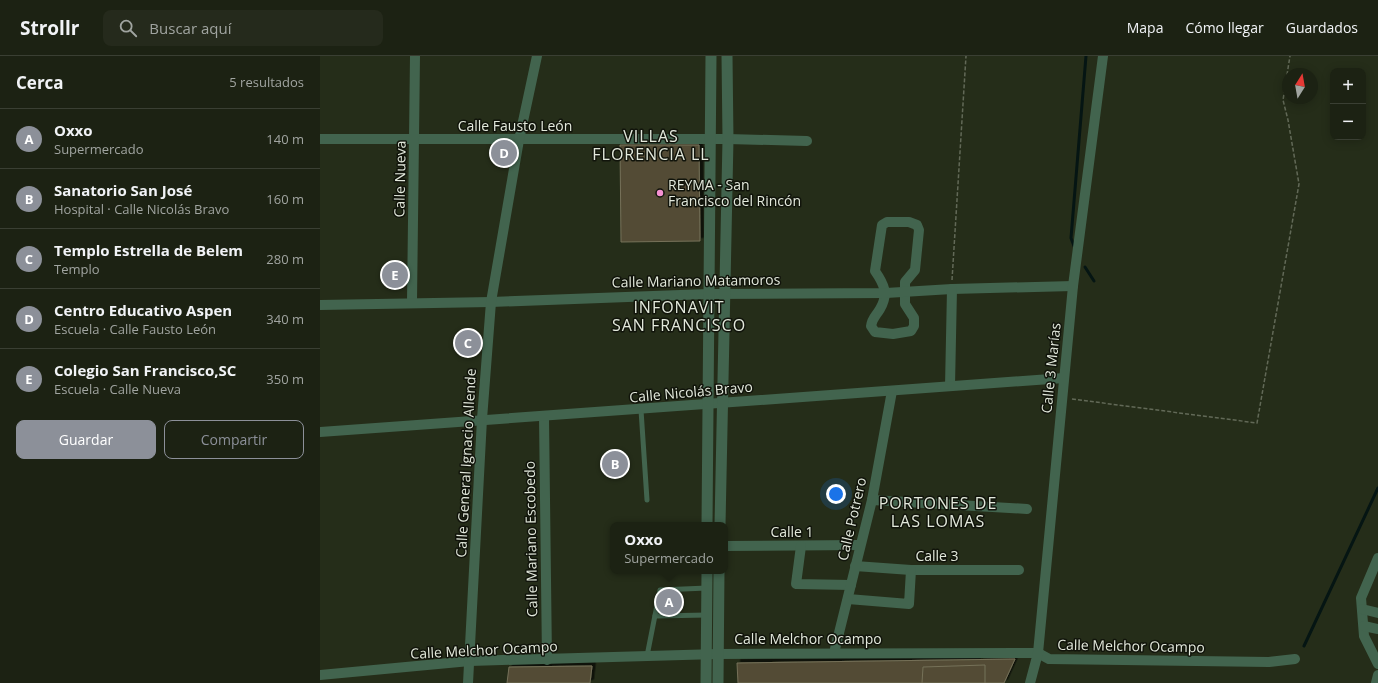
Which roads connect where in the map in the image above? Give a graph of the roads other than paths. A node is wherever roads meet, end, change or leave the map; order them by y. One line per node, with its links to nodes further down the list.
1 (415, 56): 9 (street, Calle Nueva)
2 (536, 56): 10 (street, Calle General Ignacio Allende)
3 (711, 56): 7 (street)
4 (727, 56): 8 (street)
5 (1103, 56): 12 (street, Calle 3 Marías)
6 (320, 139): 9 (street, Calle Fausto León)
7 (711, 139): 8 (street, Calle Fausto León); 10 (street, Calle Fausto León); 16 (street)
8 (728, 139): 11 (street, Calle Fausto León); 17 (street)
9 (414, 140): 10 (street, Calle Fausto León); 18 (street, Calle Nueva)
10 (519, 140): 19 (street, Calle General Ignacio Allende)
11 (807, 141)
12 (1073, 286): 13 (street, Calle Mariano Matamoros); 21 (street, Calle 3 Marías)
13 (952, 289): 14 (street, Calle Mariano Matamoros); 22 (street)
14 (904, 292): 15 (street, Calle Mariano Matamoros); 15 (street); 15 (street)
15 (886, 293): 17 (street, Calle Mariano Matamoros)
16 (708, 294): 17 (street, Calle Mariano Matamoros); 19 (street, Calle Mariano Matamoros); 25 (street)
17 (723, 294): 24 (street)
18 (412, 302): 19 (street, Calle Mariano Matamoros); 20 (street, Calle Mariano Matamoros)
19 (491, 302): 28 (street, Calle General Ignacio Allende)
20 (320, 305)
21 (1064, 378): 22 (street, Calle Nicolás Bravo); 54 (street, Calle 3 Marías)
22 (950, 386): 23 (street, Calle Nicolás Bravo)
23 (892, 391): 24 (street, Calle Nicolás Bravo); 31 (street, Calle Potrero)
24 (721, 403): 25 (street, Calle Nicolás Bravo); 34 (street)
25 (708, 405): 26 (street, Calle Nicolás Bravo); 33 (street)
26 (641, 410): 27 (street, Calle Nicolás Bravo); 30 (lane)
27 (544, 417): 28 (street, Calle Nicolás Bravo); 59 (street, Calle Mariano Escobedo)
28 (482, 419): 29 (street, Calle Nicolás Bravo); 60 (street, Calle General Ignacio Allende)
29 (320, 432)
30 (647, 500)
31 (872, 500): 32 (street); 35 (street, Calle Potrero)
32 (1027, 509)
33 (707, 522)
34 (720, 522)
35 (860, 545): 37 (street, Calle 1); 39 (street, Calle Potrero)
36 (728, 546): 37 (street, Calle 1)
37 (801, 546): 44 (street)
38 (1378, 558): 47 (street)
39 (855, 566): 40 (street, Calle 3); 44 (street, Calle Potrero)
40 (911, 570): 41 (street, Calle 3); 46 (street)
41 (1019, 570)
42 (707, 574): 45 (street)
43 (719, 574): 55 (street)
44 (851, 585): 46 (street, Calle Potrero)
45 (707, 588): 49 (street); 50 (lane)
46 (848, 599): 53 (street, Calle Potrero)
47 (1362, 610): 48 (street); 52 (street)
48 (1378, 613)
49 (707, 615): 50 (lane); 56 (street)
50 (655, 616): 57 (lane)
51 (1378, 629): 52 (street)
52 (1364, 631): 61 (street)
53 (834, 652): 54 (street, Calle Melchor Ocampo); 55 (street, Calle Melchor Ocampo)
54 (1038, 653): 58 (street, Calle Melchor Ocampo); 67 (street, Calle 3 Marías)
55 (718, 654): 56 (street, Calle Melchor Ocampo); 66 (street)
56 (706, 655): 57 (street, Calle Melchor Ocampo); 65 (street)
57 (647, 657): 59 (street, Calle Melchor Ocampo)
58 (1295, 659)
59 (547, 660): 60 (street, Calle Melchor Ocampo)
60 (470, 662): 62 (street, Calle Melchor Ocampo); 64 (street, Calle General Ignacio Allende)
61 (1378, 664)
62 (320, 675)
63 (1378, 675): 68 (street)
64 (468, 683)
65 (706, 683)
66 (718, 683)
67 (1030, 683)
68 (1376, 683)

